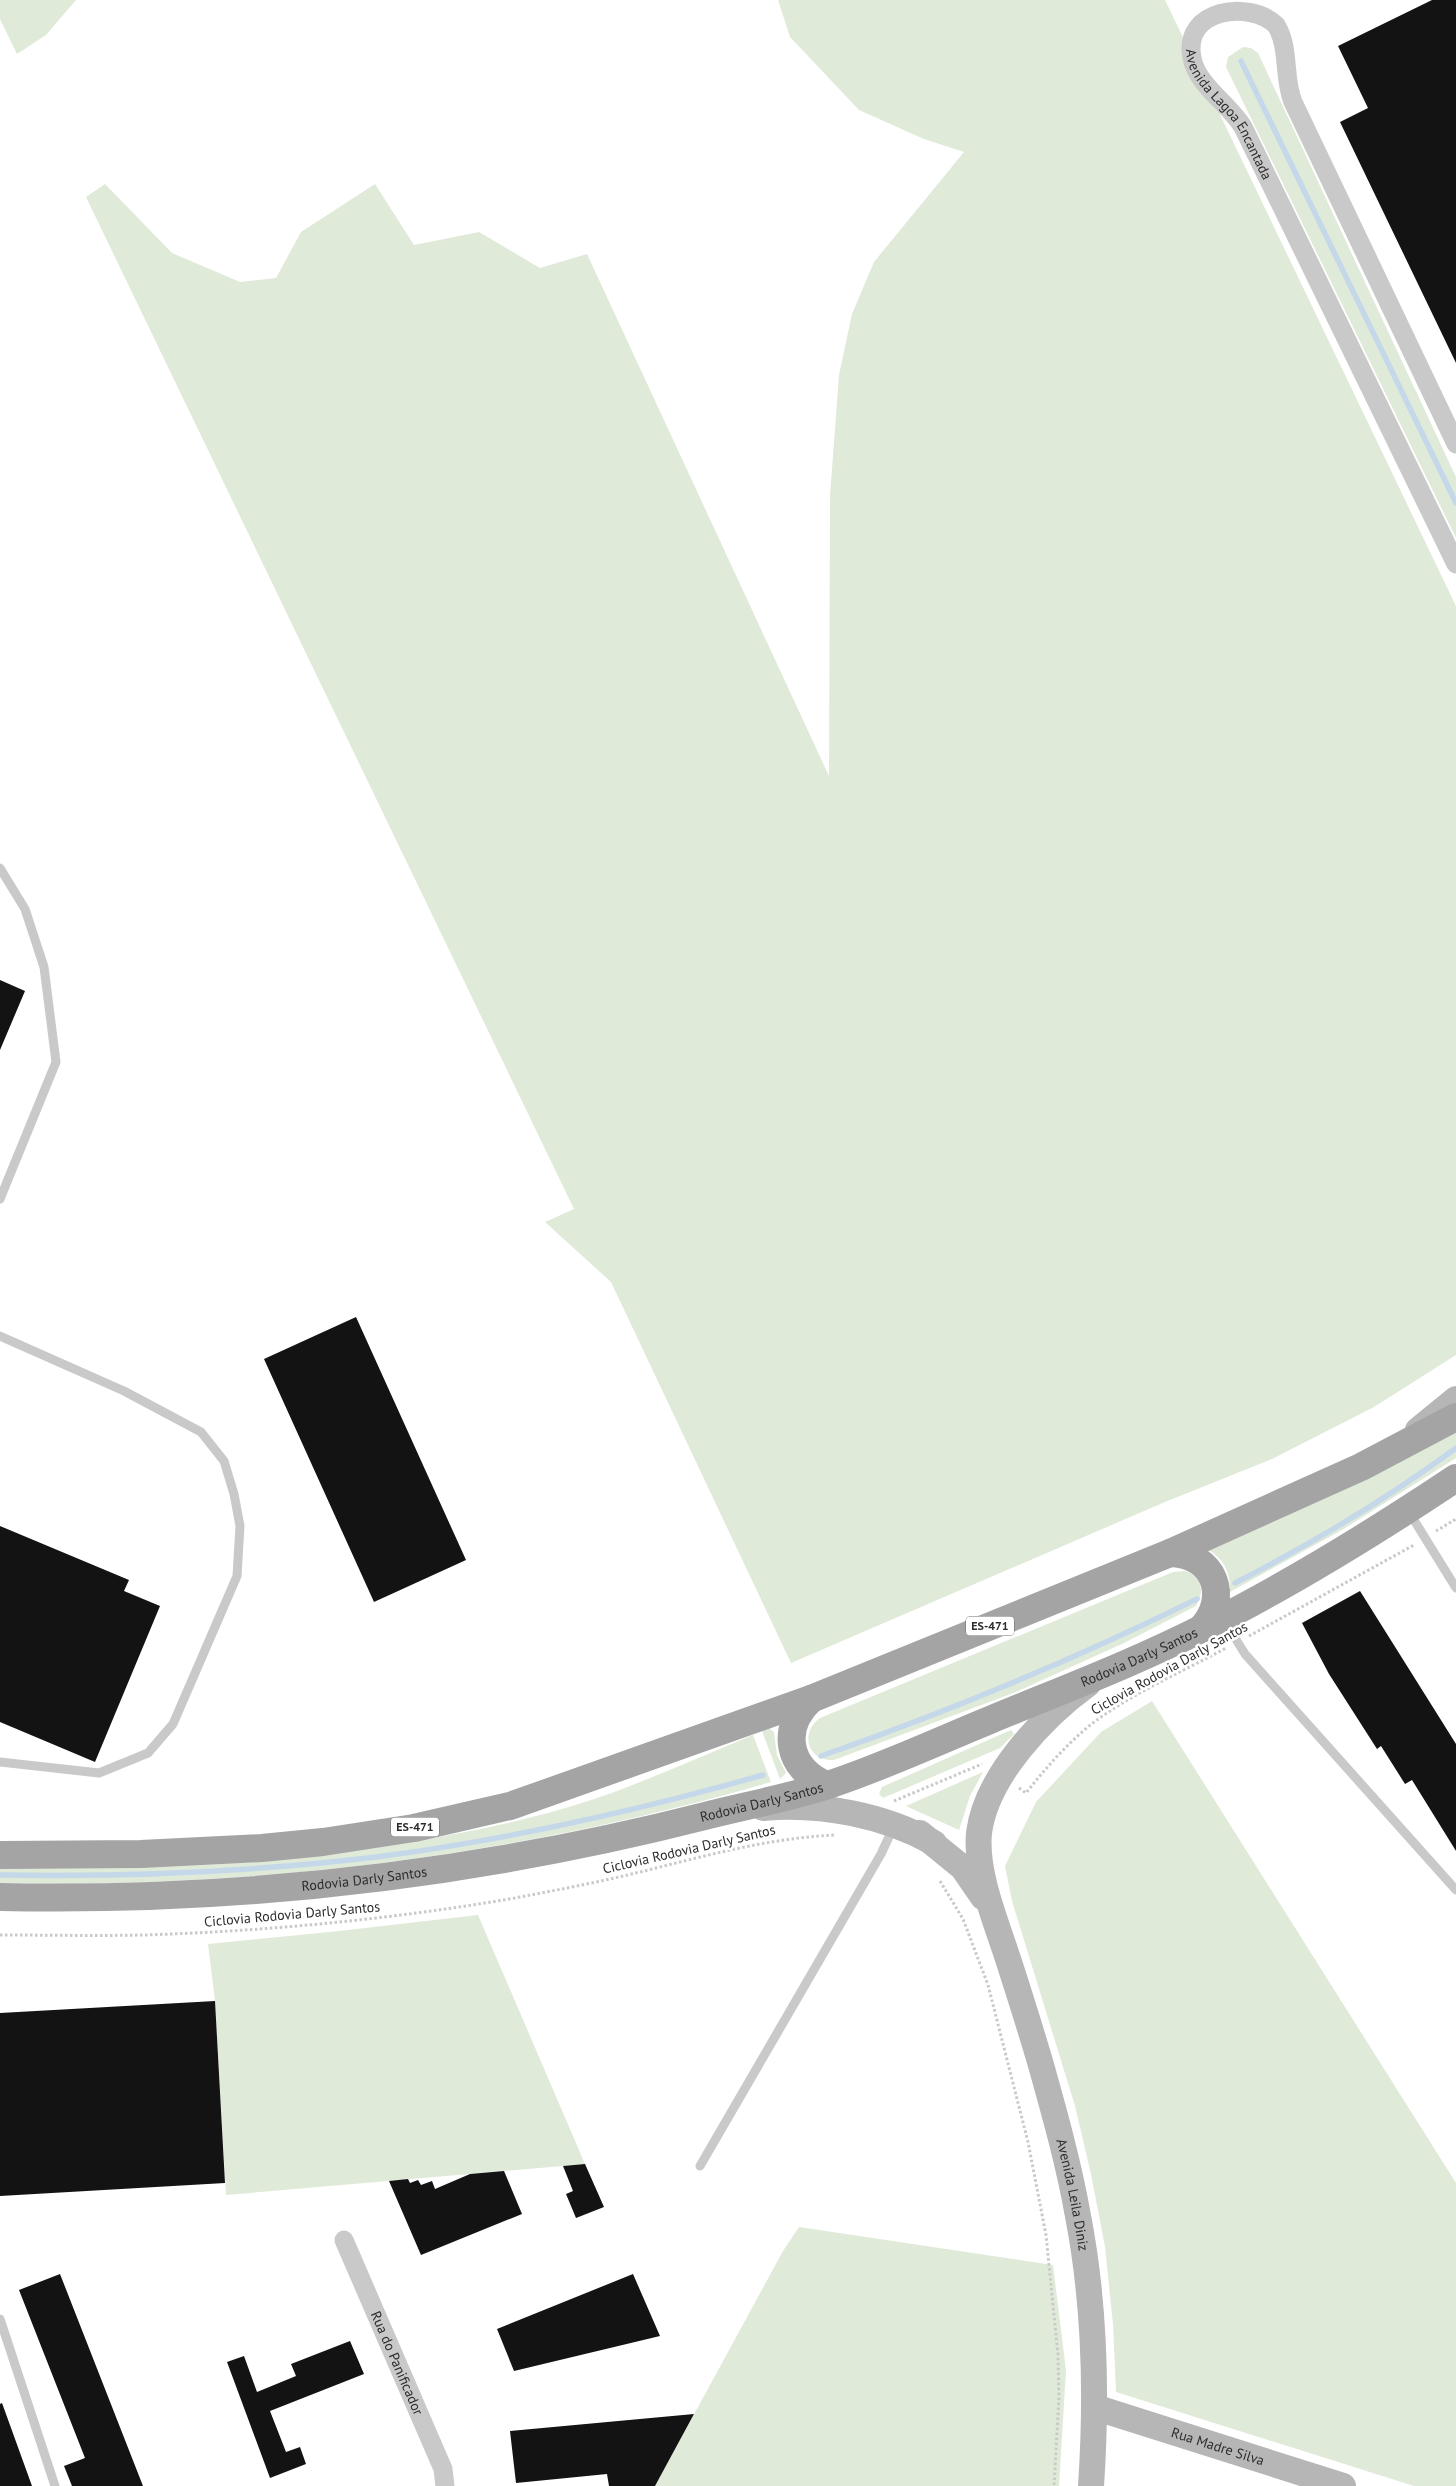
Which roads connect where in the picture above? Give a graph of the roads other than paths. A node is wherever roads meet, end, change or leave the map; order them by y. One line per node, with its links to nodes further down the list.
1 (1456, 444): 2 (street, Avenida Lagoa Encantada)
2 (1456, 564)
3 (0, 868): 4 (lane)
4 (0, 1199)
5 (0, 1336): 16 (lane)
6 (1456, 1398): 8 (main road)
7 (1456, 1416): 8 (main road, ES-471)
8 (1391, 1452): 11 (main road, ES-471)
9 (1456, 1478): 10 (main road, Rodovia Darly Santos)
10 (1408, 1510): 12 (lane); 13 (main road, Rodovia Darly Santos)
11 (1170, 1553): 13 (main road); 15 (main road, ES-471)
12 (1456, 1588)
13 (1212, 1623): 14 (main road, Rodovia Darly Santos); 21 (lane)
14 (1102, 1674): 17 (main road, Rodovia Darly Santos); 23 (main road, Avenida Leila Diniz)
15 (811, 1699): 17 (main road); 20 (main road, ES-471)
16 (0, 1762)
17 (826, 1786): 18 (main road, Rodovia Darly Santos); 19 (main road, Avenida Leila Diniz)
18 (715, 1814): 19 (main road); 22 (main road, Rodovia Darly Santos)
19 (883, 1817): 23 (main road, Avenida Leila Diniz); 24 (lane)
20 (0, 1855)
21 (1456, 1890)
22 (0, 1897)
23 (992, 1913): 27 (main road, Avenida Leila Diniz)
24 (700, 2166)
25 (344, 2240): 30 (street, Rua do Panificador)
26 (0, 2319): 29 (lane)
27 (1094, 2407): 28 (main road, Rua Madre Silva); 31 (main road, Avenida Leila Diniz)
28 (1305, 2480): 32 (main road, Rua Madre Silva)
29 (55, 2486)
30 (445, 2486)
31 (1091, 2486)
32 (1343, 2486)

